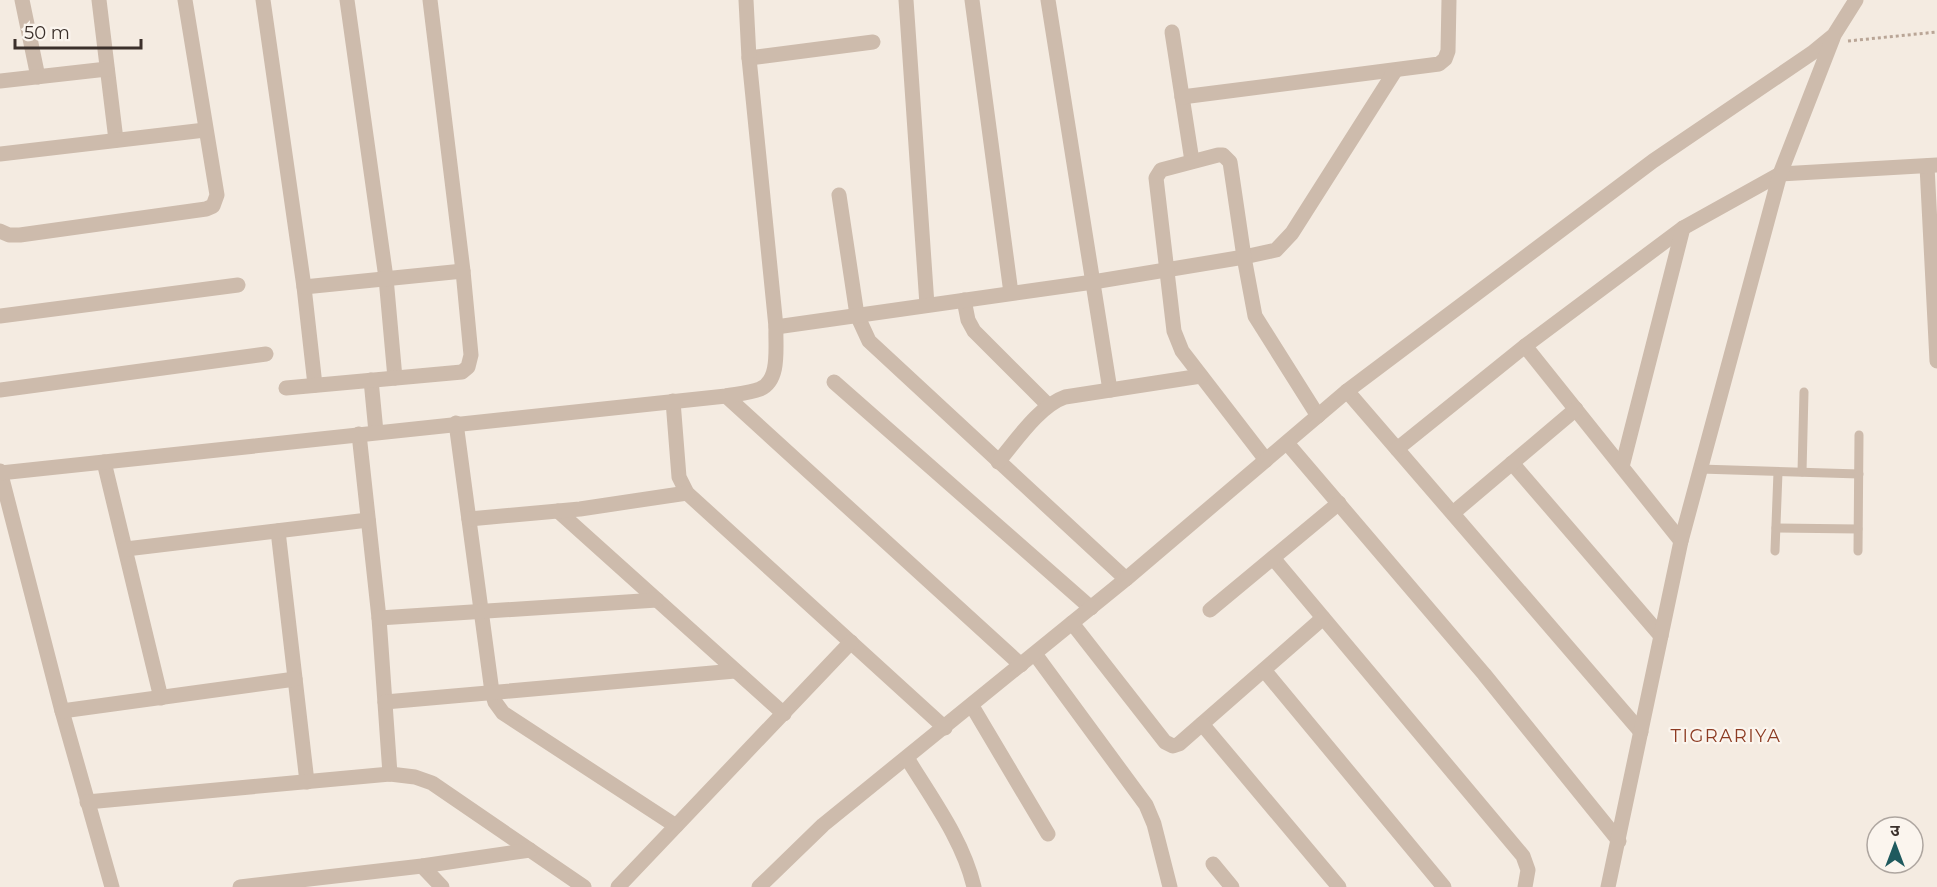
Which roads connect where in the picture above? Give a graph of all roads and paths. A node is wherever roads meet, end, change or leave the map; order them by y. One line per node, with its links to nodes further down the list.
1 (22, 0): 20 (street)
2 (99, 0): 18 (street)
3 (185, 0): 23 (street)
4 (263, 0): 38 (street)
5 (347, 0): 35 (street)
6 (430, 0): 33 (street)
7 (746, 0): 17 (street)
8 (906, 0): 41 (street)
9 (972, 0): 39 (street)
10 (1048, 0): 36 (street)
11 (1449, 0): 19 (street)
12 (1856, 0): 15 (street)
13 (1172, 32): 22 (street)
14 (1937, 32): 15 (path)
15 (1832, 39): 28 (street); 56 (street)
16 (873, 42): 17 (street)
17 (749, 58): 44 (street)
18 (107, 69): 20 (street); 24 (street)
19 (1395, 71): 22 (street); 32 (street)
20 (38, 77): 21 (street)
21 (0, 81)
22 (1182, 97): 26 (street)
23 (205, 130): 24 (street); 31 (street)
24 (116, 140): 25 (street)
25 (0, 154)
26 (1192, 161): 32 (street); 34 (street)
27 (1932, 165): 28 (street); 47 (street)
28 (1780, 174): 30 (street); 74 (street)
29 (839, 195): 42 (street)
30 (1683, 228): 45 (street); 73 (street)
31 (0, 231)
32 (1244, 257): 34 (street); 62 (street)
33 (463, 271): 35 (street); 49 (street)
34 (1167, 271): 36 (street); 48 (street)
35 (386, 278): 38 (street); 49 (street)
36 (1093, 282): 39 (street); 55 (street)
37 (238, 285): 43 (street)
38 (304, 287): 52 (street)
39 (1011, 293): 40 (street)
40 (964, 300): 41 (street); 60 (street)
41 (927, 305): 42 (street)
42 (857, 315): 44 (street); 71 (street)
43 (0, 316)
44 (776, 327): 58 (street)
45 (1525, 346): 61 (street); 68 (street)
46 (266, 354): 54 (street)
47 (1937, 360)
48 (1201, 376): 55 (street); 69 (street)
49 (395, 378): 50 (street)
50 (371, 380): 52 (street); 64 (street)
51 (834, 382): 96 (street)
52 (315, 385): 53 (street)
53 (286, 388)
54 (0, 390)
55 (1110, 390): 60 (street)
56 (1347, 391): 62 (street); 68 (street)
57 (1804, 392): 77 (lane)
58 (726, 396): 59 (street); 105 (street)
59 (673, 401): 63 (street); 79 (street)
60 (1048, 405): 71 (street)
61 (1575, 409): 72 (street); 73 (street)
62 (1318, 416): 67 (street)
63 (456, 423): 64 (street); 84 (street)
64 (376, 432): 65 (street)
65 (359, 434): 70 (street); 85 (street)
66 (1859, 435): 78 (lane)
67 (1287, 442): 69 (street); 81 (street)
68 (1397, 449): 83 (street)
69 (1266, 460): 94 (street)
70 (104, 462): 75 (street); 90 (street)
71 (998, 462): 94 (street)
72 (1512, 463): 83 (street); 102 (street)
73 (1622, 467): 89 (street)
74 (1700, 470): 76 (lane); 89 (street)
75 (0, 472): 80 (street)
76 (1778, 472): 77 (lane); 86 (lane)
77 (1802, 472): 78 (lane)
78 (1858, 474): 87 (lane)
79 (687, 493): 82 (street); 103 (street)
80 (4, 500): 113 (street)
81 (1339, 503): 93 (street); 124 (street)
82 (558, 511): 84 (street); 95 (street)
83 (1453, 513): 117 (street)
84 (469, 519): 98 (street)
85 (368, 520): 88 (street); 99 (street)
86 (1776, 528): 87 (lane); 91 (lane)
87 (1858, 529): 92 (lane)
88 (278, 531): 90 (street); 108 (street)
89 (1681, 541): 102 (street)
90 (126, 549): 110 (street)
91 (1775, 551)
92 (1858, 551)
93 (1273, 558): 97 (street); 100 (street)
94 (1126, 579): 96 (street)
95 (657, 600): 98 (street); 107 (street)
96 (1090, 608): 101 (street)
97 (1210, 610)
98 (481, 612): 99 (street); 109 (street)
99 (379, 618): 111 (street)
100 (1323, 618): 106 (street); 141 (street)
101 (1072, 623): 104 (street); 115 (street)
102 (1661, 636): 117 (street)
103 (852, 642): 114 (street); 116 (street)
104 (1035, 654): 105 (street); 137 (street)
105 (1021, 665): 112 (street)
106 (1264, 670): 115 (street); 140 (street)
107 (735, 671): 109 (street); 114 (street)
108 (295, 679): 110 (street); 120 (street)
109 (492, 692): 111 (street); 122 (street)
110 (161, 698): 113 (street)
111 (385, 702): 119 (street)
112 (972, 706): 116 (street); 123 (street)
113 (62, 711): 121 (street)
114 (784, 714): 122 (street)
115 (1202, 724): 139 (street)
116 (945, 728): 118 (street)
117 (1641, 732): 124 (street)
118 (907, 758): 128 (street); 136 (street)
119 (390, 774): 120 (street); 125 (street)
120 (307, 782): 121 (street)
121 (87, 802): 130 (street)
122 (676, 826): 134 (street)
123 (1048, 834)
124 (1619, 841): 142 (street)
125 (530, 850): 127 (street); 133 (street)
126 (1213, 864): 138 (street)
127 (422, 866): 129 (street); 132 (street)
128 (777, 879): 135 (street)
129 (309, 883): 131 (street)
130 (112, 887)
131 (240, 887)
132 (442, 887)
133 (584, 887)
134 (618, 887)
135 (759, 887)
136 (974, 887)
137 (1170, 887)
138 (1232, 887)
139 (1339, 887)
140 (1444, 887)
141 (1525, 887)
142 (1608, 887)

